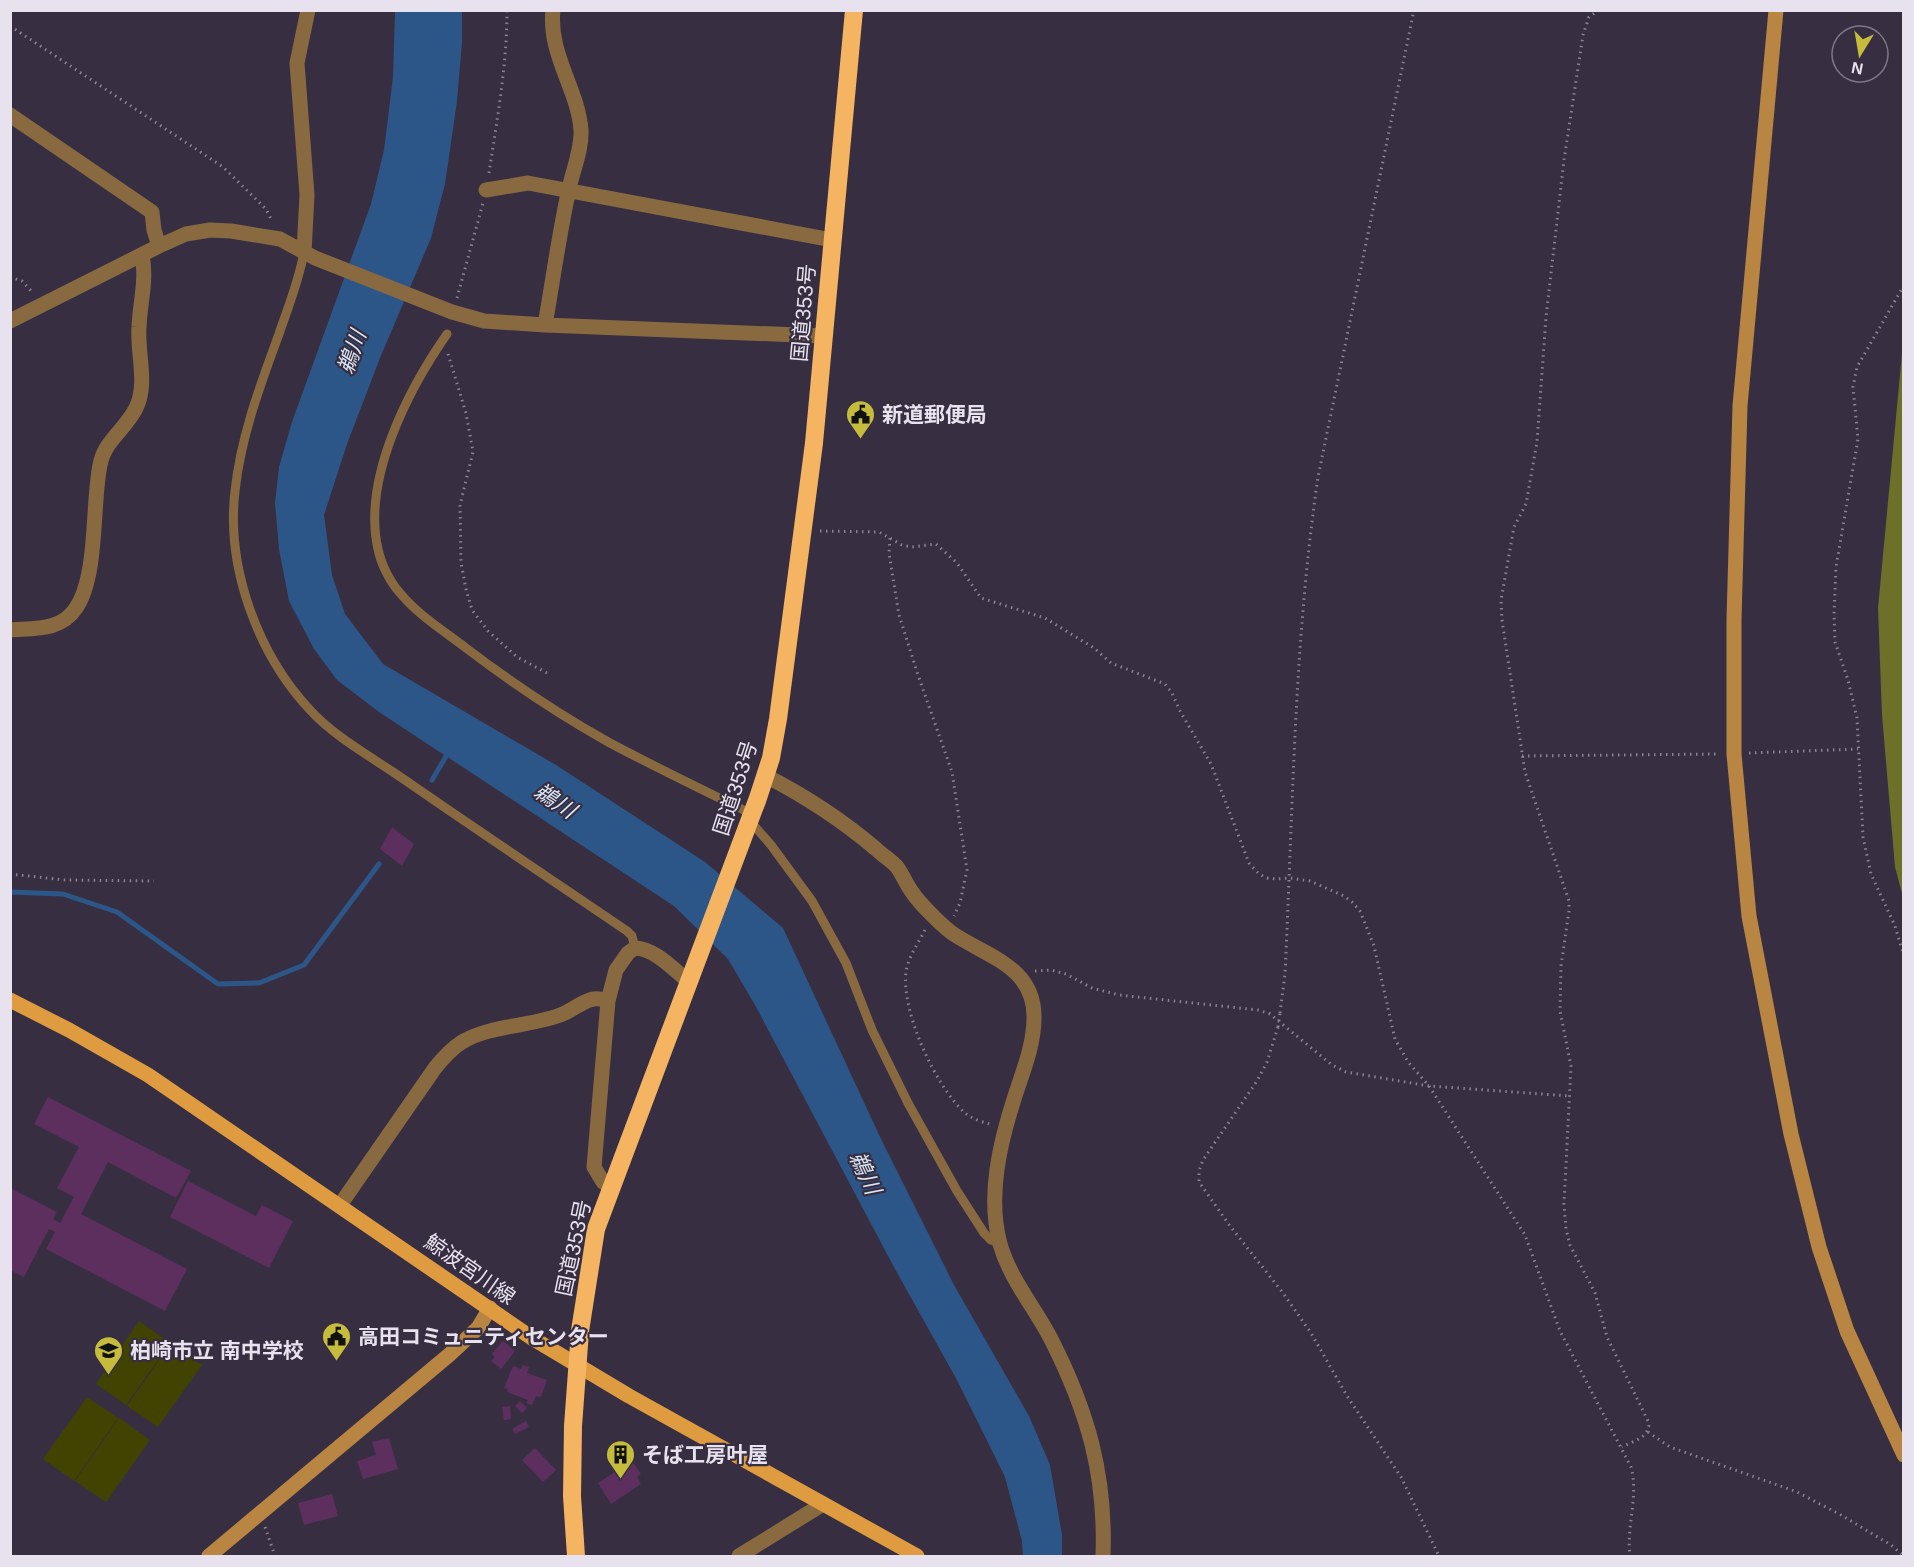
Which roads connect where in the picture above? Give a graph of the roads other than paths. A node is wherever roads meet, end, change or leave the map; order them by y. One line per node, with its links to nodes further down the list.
1 (308, 10): 11 (street)
2 (553, 10): 6 (street)
3 (854, 10): 8 (highway, 国道353号)
4 (1776, 10): 28 (street)
5 (10, 115): 9 (street)
6 (569, 189): 7 (street); 8 (street); 13 (street)
7 (486, 190)
8 (832, 240): 15 (highway, 国道353号)
9 (159, 246): 10 (street); 11 (street)
10 (142, 255): 12 (street); 16 (street)
11 (310, 255): 13 (street); 19 (lane)
12 (10, 321)
13 (545, 325): 15 (street)
14 (447, 334): 18 (lane)
15 (824, 336): 17 (highway, 国道353号)
16 (10, 630)
17 (766, 776): 18 (highway, 国道353号); 25 (street)
18 (750, 821): 20 (highway, 国道353号); 25 (lane)
19 (635, 948): 20 (street); 22 (street)
20 (691, 977): 23 (highway, 国道353号)
21 (10, 1000): 24 (main road, 鯨波宮川線)
22 (608, 1001): 23 (street); 24 (street)
23 (610, 1187): 27 (highway, 国道353号)
24 (340, 1205): 26 (main road, 鯨波宮川線)
25 (1000, 1243): 34 (street)
26 (490, 1308): 27 (main road, 鯨波宮川線); 30 (street)
27 (577, 1366): 29 (main road, 鯨波宮川線); 31 (highway, 国道353号)
28 (1904, 1455)
29 (823, 1504): 32 (street); 33 (main road, 鯨波宮川線)
30 (209, 1557)
31 (576, 1557)
32 (739, 1557)
33 (917, 1557)
34 (1103, 1557)

